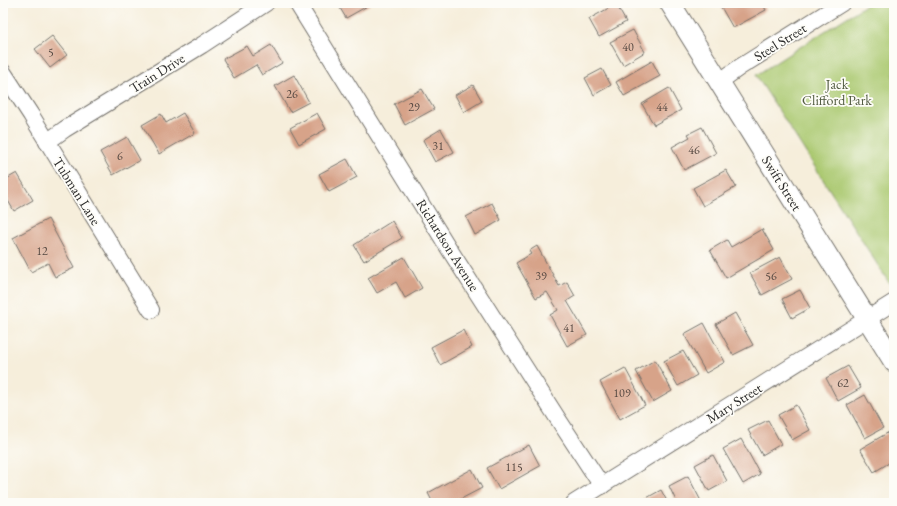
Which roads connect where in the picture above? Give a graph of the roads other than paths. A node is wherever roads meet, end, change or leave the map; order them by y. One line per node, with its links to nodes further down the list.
1 (266, 3): 7 (street, Train Drive)
2 (296, 3): 12 (street, Richardson Avenue)
3 (670, 3): 6 (main road, Swift Street)
4 (842, 3): 6 (street, Steel Street)
5 (3, 72): 7 (street, Tubman Lane)
6 (719, 82): 10 (main road, Swift Street)
7 (47, 142): 9 (street, Tubman Lane)
8 (894, 302): 10 (street, Mary Street)
9 (151, 310)
10 (866, 319): 11 (main road, Swift Street); 12 (street, Mary Street)
11 (894, 362)
12 (602, 486): 13 (street, Mary Street)
13 (574, 503)

